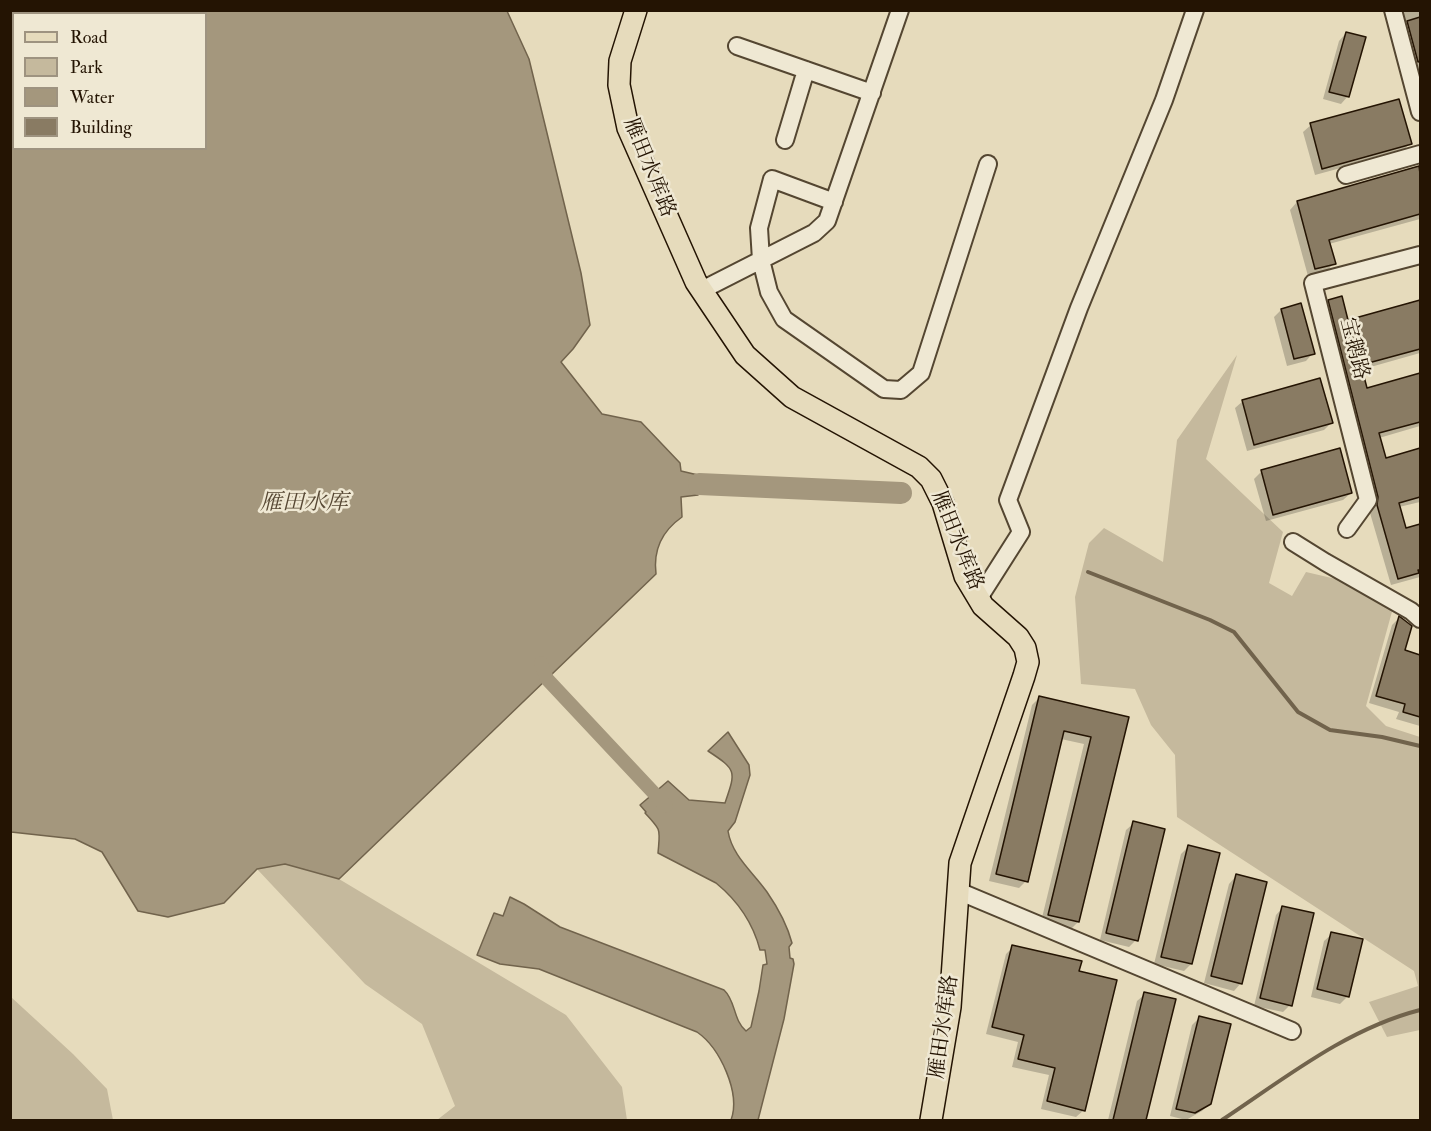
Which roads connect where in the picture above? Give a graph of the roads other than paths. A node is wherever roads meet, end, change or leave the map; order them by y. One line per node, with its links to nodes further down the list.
1 (636, 10): 17 (main road, 雁田水库路)
2 (900, 10): 8 (lane)
3 (1195, 10): 20 (lane)
4 (1397, 12): 7 (lane)
5 (736, 46): 6 (lane)
6 (806, 70): 8 (lane); 10 (lane)
7 (1416, 79): 9 (lane)
8 (872, 93): 14 (lane)
9 (1420, 112)
10 (785, 140)
11 (1420, 154): 13 (lane)
12 (988, 164): 16 (lane)
13 (1346, 175)
14 (834, 202): 16 (lane); 16 (lane)
15 (1420, 255): 18 (lane, 宝鹅路)
16 (761, 260): 17 (lane)
17 (702, 290): 20 (main road, 雁田水库路)
18 (1347, 529)
19 (1293, 542): 21 (lane)
20 (979, 598): 22 (main road, 雁田水库路)
21 (1420, 620)
22 (958, 891): 23 (lane); 24 (main road, 雁田水库路)
23 (1292, 1031)
24 (931, 1120)

